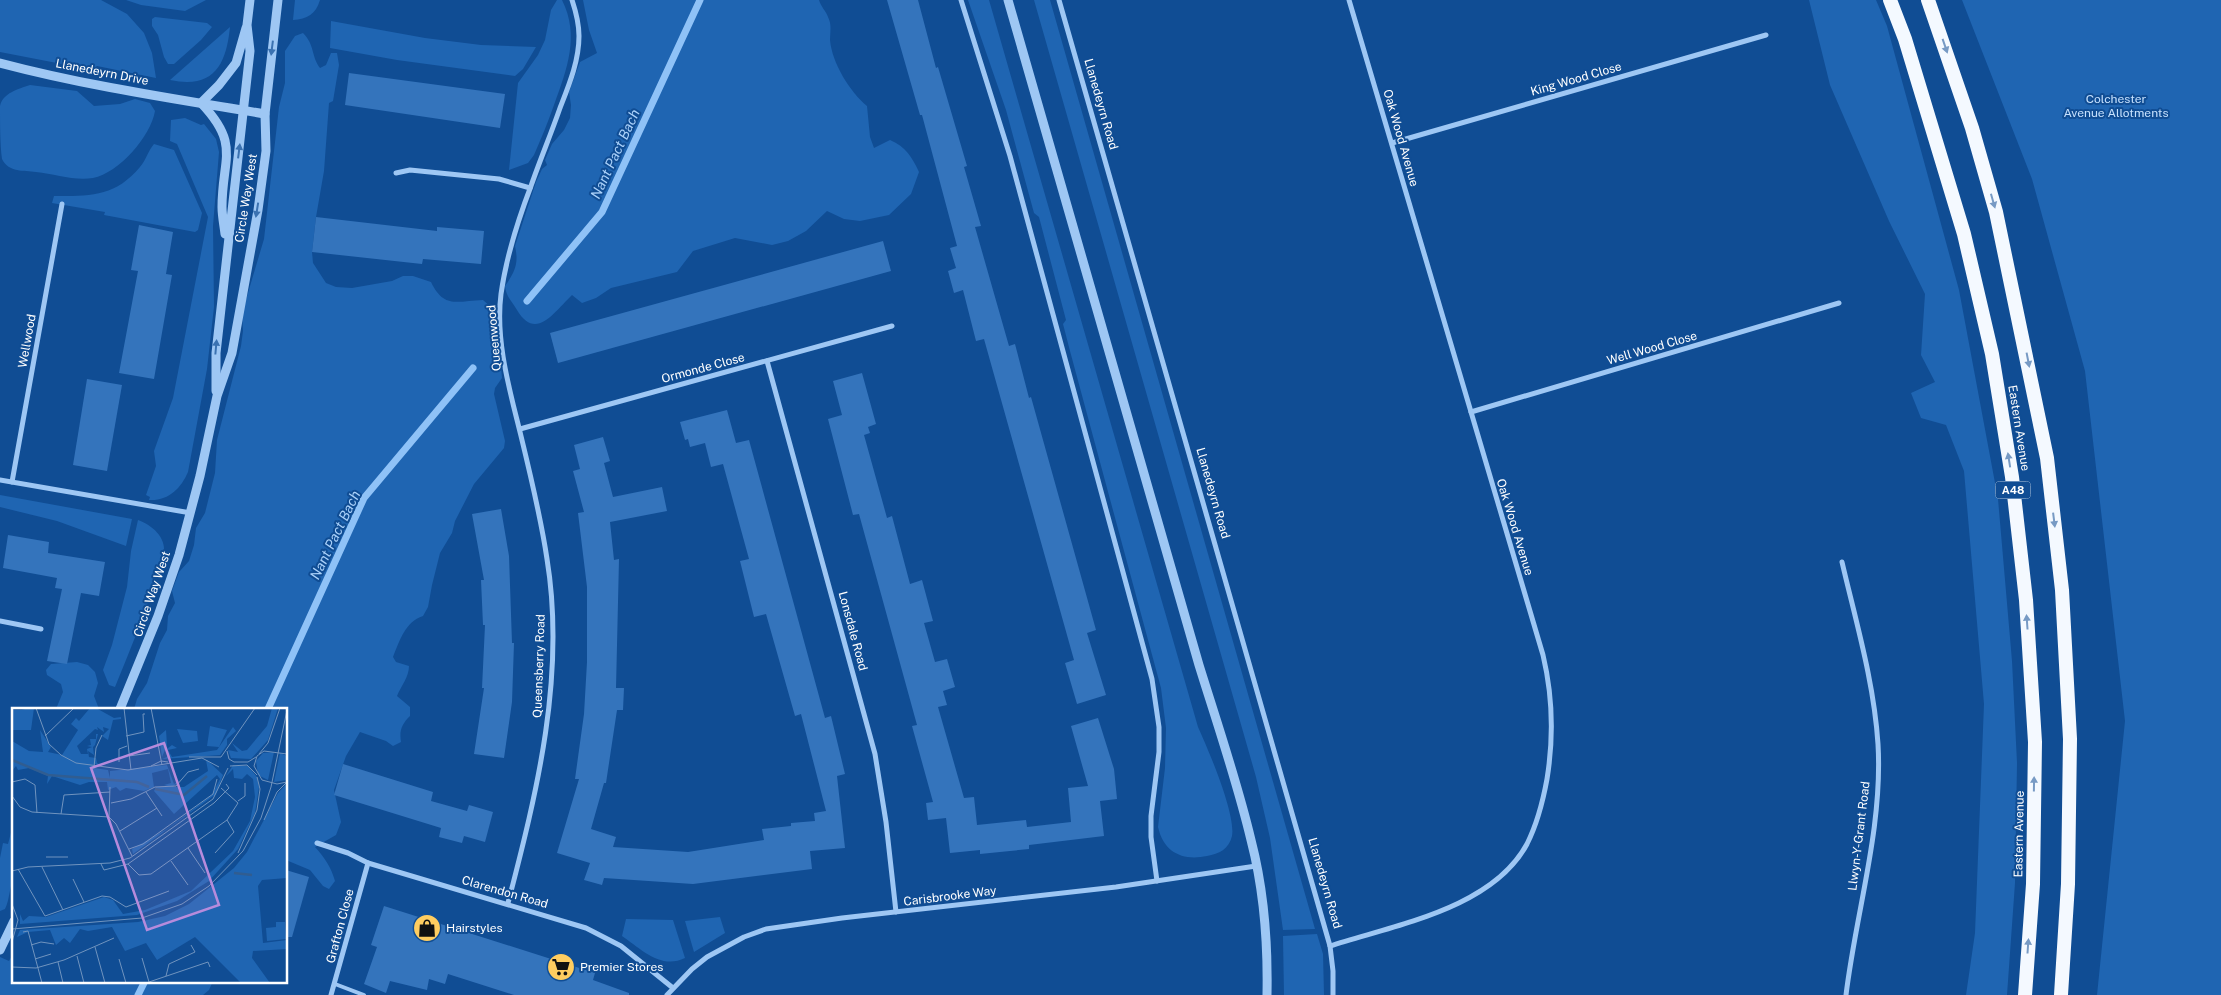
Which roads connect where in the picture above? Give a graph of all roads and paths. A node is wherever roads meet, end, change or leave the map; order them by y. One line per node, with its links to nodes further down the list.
1 (250, 0): 10 (street, Circle Way West)
2 (278, 0): 15 (street, Circle Way West, one-way to 15)
3 (572, 0): 18 (street, Queenwood)
4 (961, 0): 37 (street)
5 (1008, 0): 36 (street)
6 (1059, 0): 41 (street, Llanedeyrn Road)
7 (1349, 0): 16 (street, Oak Wood Avenue)
8 (1890, 0): 51 (highway, Eastern Avenue / A48, one-way to 8)
9 (1928, 0): 52 (highway, Eastern Avenue, one-way to 52)
10 (247, 25): 13 (street); 14 (street, Circle Way West)
11 (1766, 35): 16 (street, King Wood Close)
12 (0, 63): 13 (street, Llanedeyrn Drive)
13 (201, 103): 14 (street, Llanedeyrn Drive); 20 (street)
14 (244, 110): 15 (street, Llanedeyrn Drive); 20 (street, Circle Way West, one-way to 14)
15 (265, 114): 24 (street, Circle Way West, one-way to 24)
16 (1392, 143): 25 (street, Oak Wood Avenue)
17 (396, 173): 18 (street)
18 (530, 188): 26 (street, Queenwood)
19 (62, 204): 28 (street, Wellwood)
20 (227, 250): 24 (street, Circle Way West, one-way to 20)
21 (1838, 303): 25 (street, Well Wood Close)
22 (892, 326): 23 (street, Ormonde Close)
23 (767, 361): 26 (street, Ormonde Close); 39 (street, Lonsdale Road)
24 (217, 396): 29 (street, Circle Way West)
25 (1471, 412): 41 (street, Oak Wood Avenue)
26 (520, 429): 38 (street, Queensberry Road)
27 (0, 480): 28 (street)
28 (12, 482): 29 (street)
29 (191, 513): 33 (street, Circle Way West)
30 (1842, 562): 50 (street, Llwyn-Y-Grant Road)
31 (0, 621): 32 (street)
32 (41, 629)
33 (120, 708)
34 (317, 843): 35 (street, Clarendon Road)
35 (368, 863): 38 (street, Clarendon Road); 43 (street, Grafton Close)
36 (1256, 866): 37 (street, Carisbrooke Way); 48 (street)
37 (1157, 881): 39 (street, Carisbrooke Way)
38 (508, 903): 44 (street, Clarendon Road)
39 (896, 912): 44 (street, Carisbrooke Way)
40 (12, 925): 42 (street)
41 (1330, 946): 49 (street, Llanedeyrn Road)
42 (0, 950)
43 (335, 984): 45 (street, Grafton Close); 46 (lane)
44 (673, 988): 47 (street, Carisbrooke Way)
45 (331, 995)
46 (364, 995)
47 (667, 995)
48 (1267, 995)
49 (1333, 995)
50 (1846, 995)
51 (2025, 995)
52 (2061, 995)

